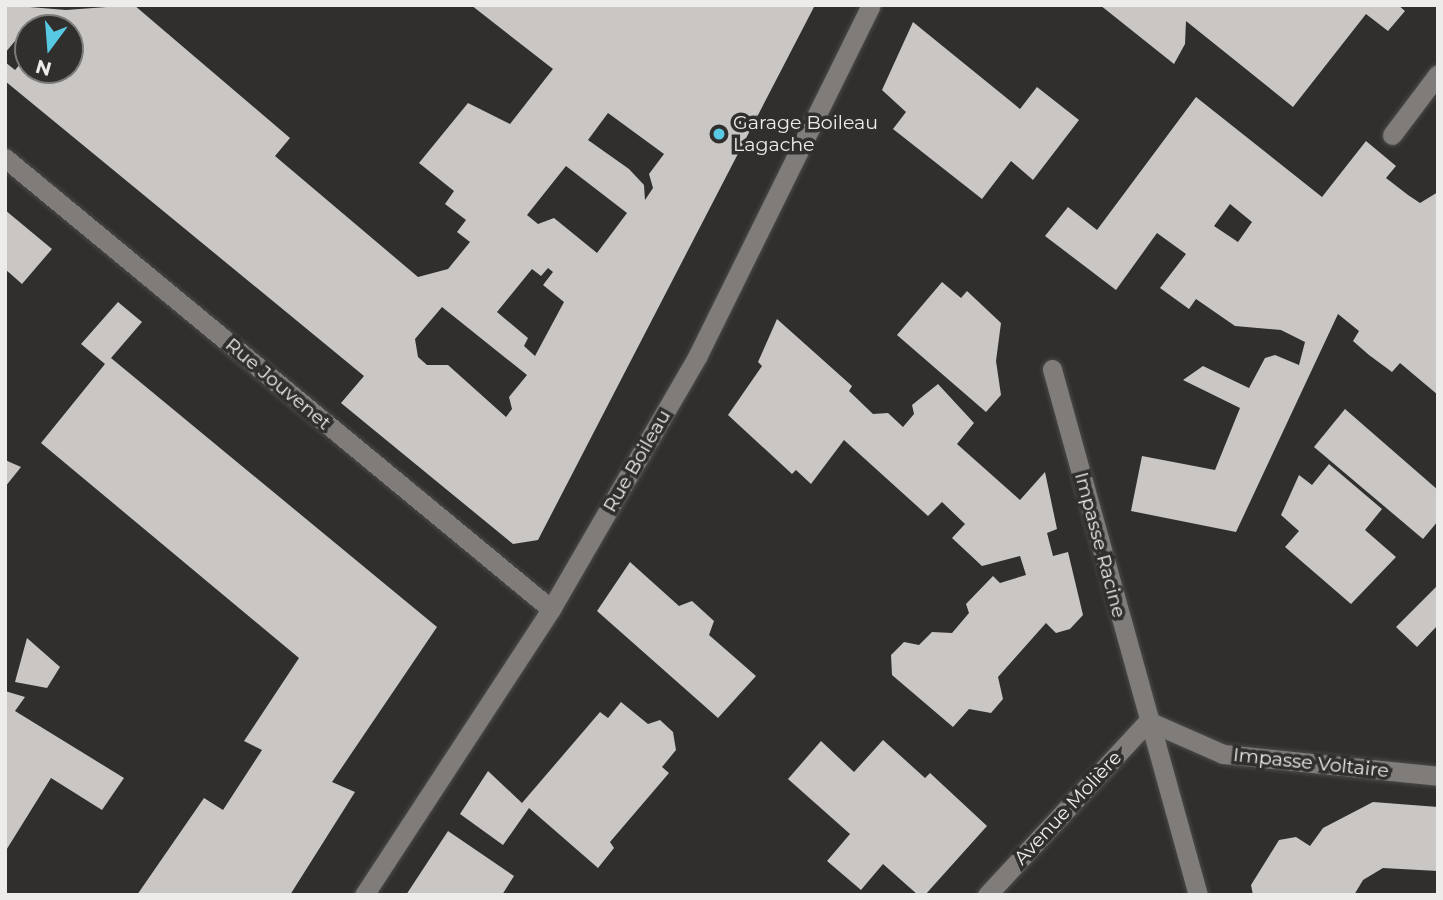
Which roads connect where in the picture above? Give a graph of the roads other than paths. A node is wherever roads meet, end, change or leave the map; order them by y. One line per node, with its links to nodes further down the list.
1 (871, 5): 6 (street, Rue Boileau)
2 (1438, 74): 3 (street)
3 (1392, 135)
4 (5, 158): 6 (street, Rue Jouvenet)
5 (1052, 369): 7 (street, Impasse Racine)
6 (551, 609): 9 (street, Rue Boileau)
7 (1148, 720): 8 (street, Impasse Voltaire); 10 (street, Avenue Molière); 11 (street, Impasse Racine)
8 (1438, 776)
9 (364, 895)
10 (987, 895)
11 (1198, 895)

